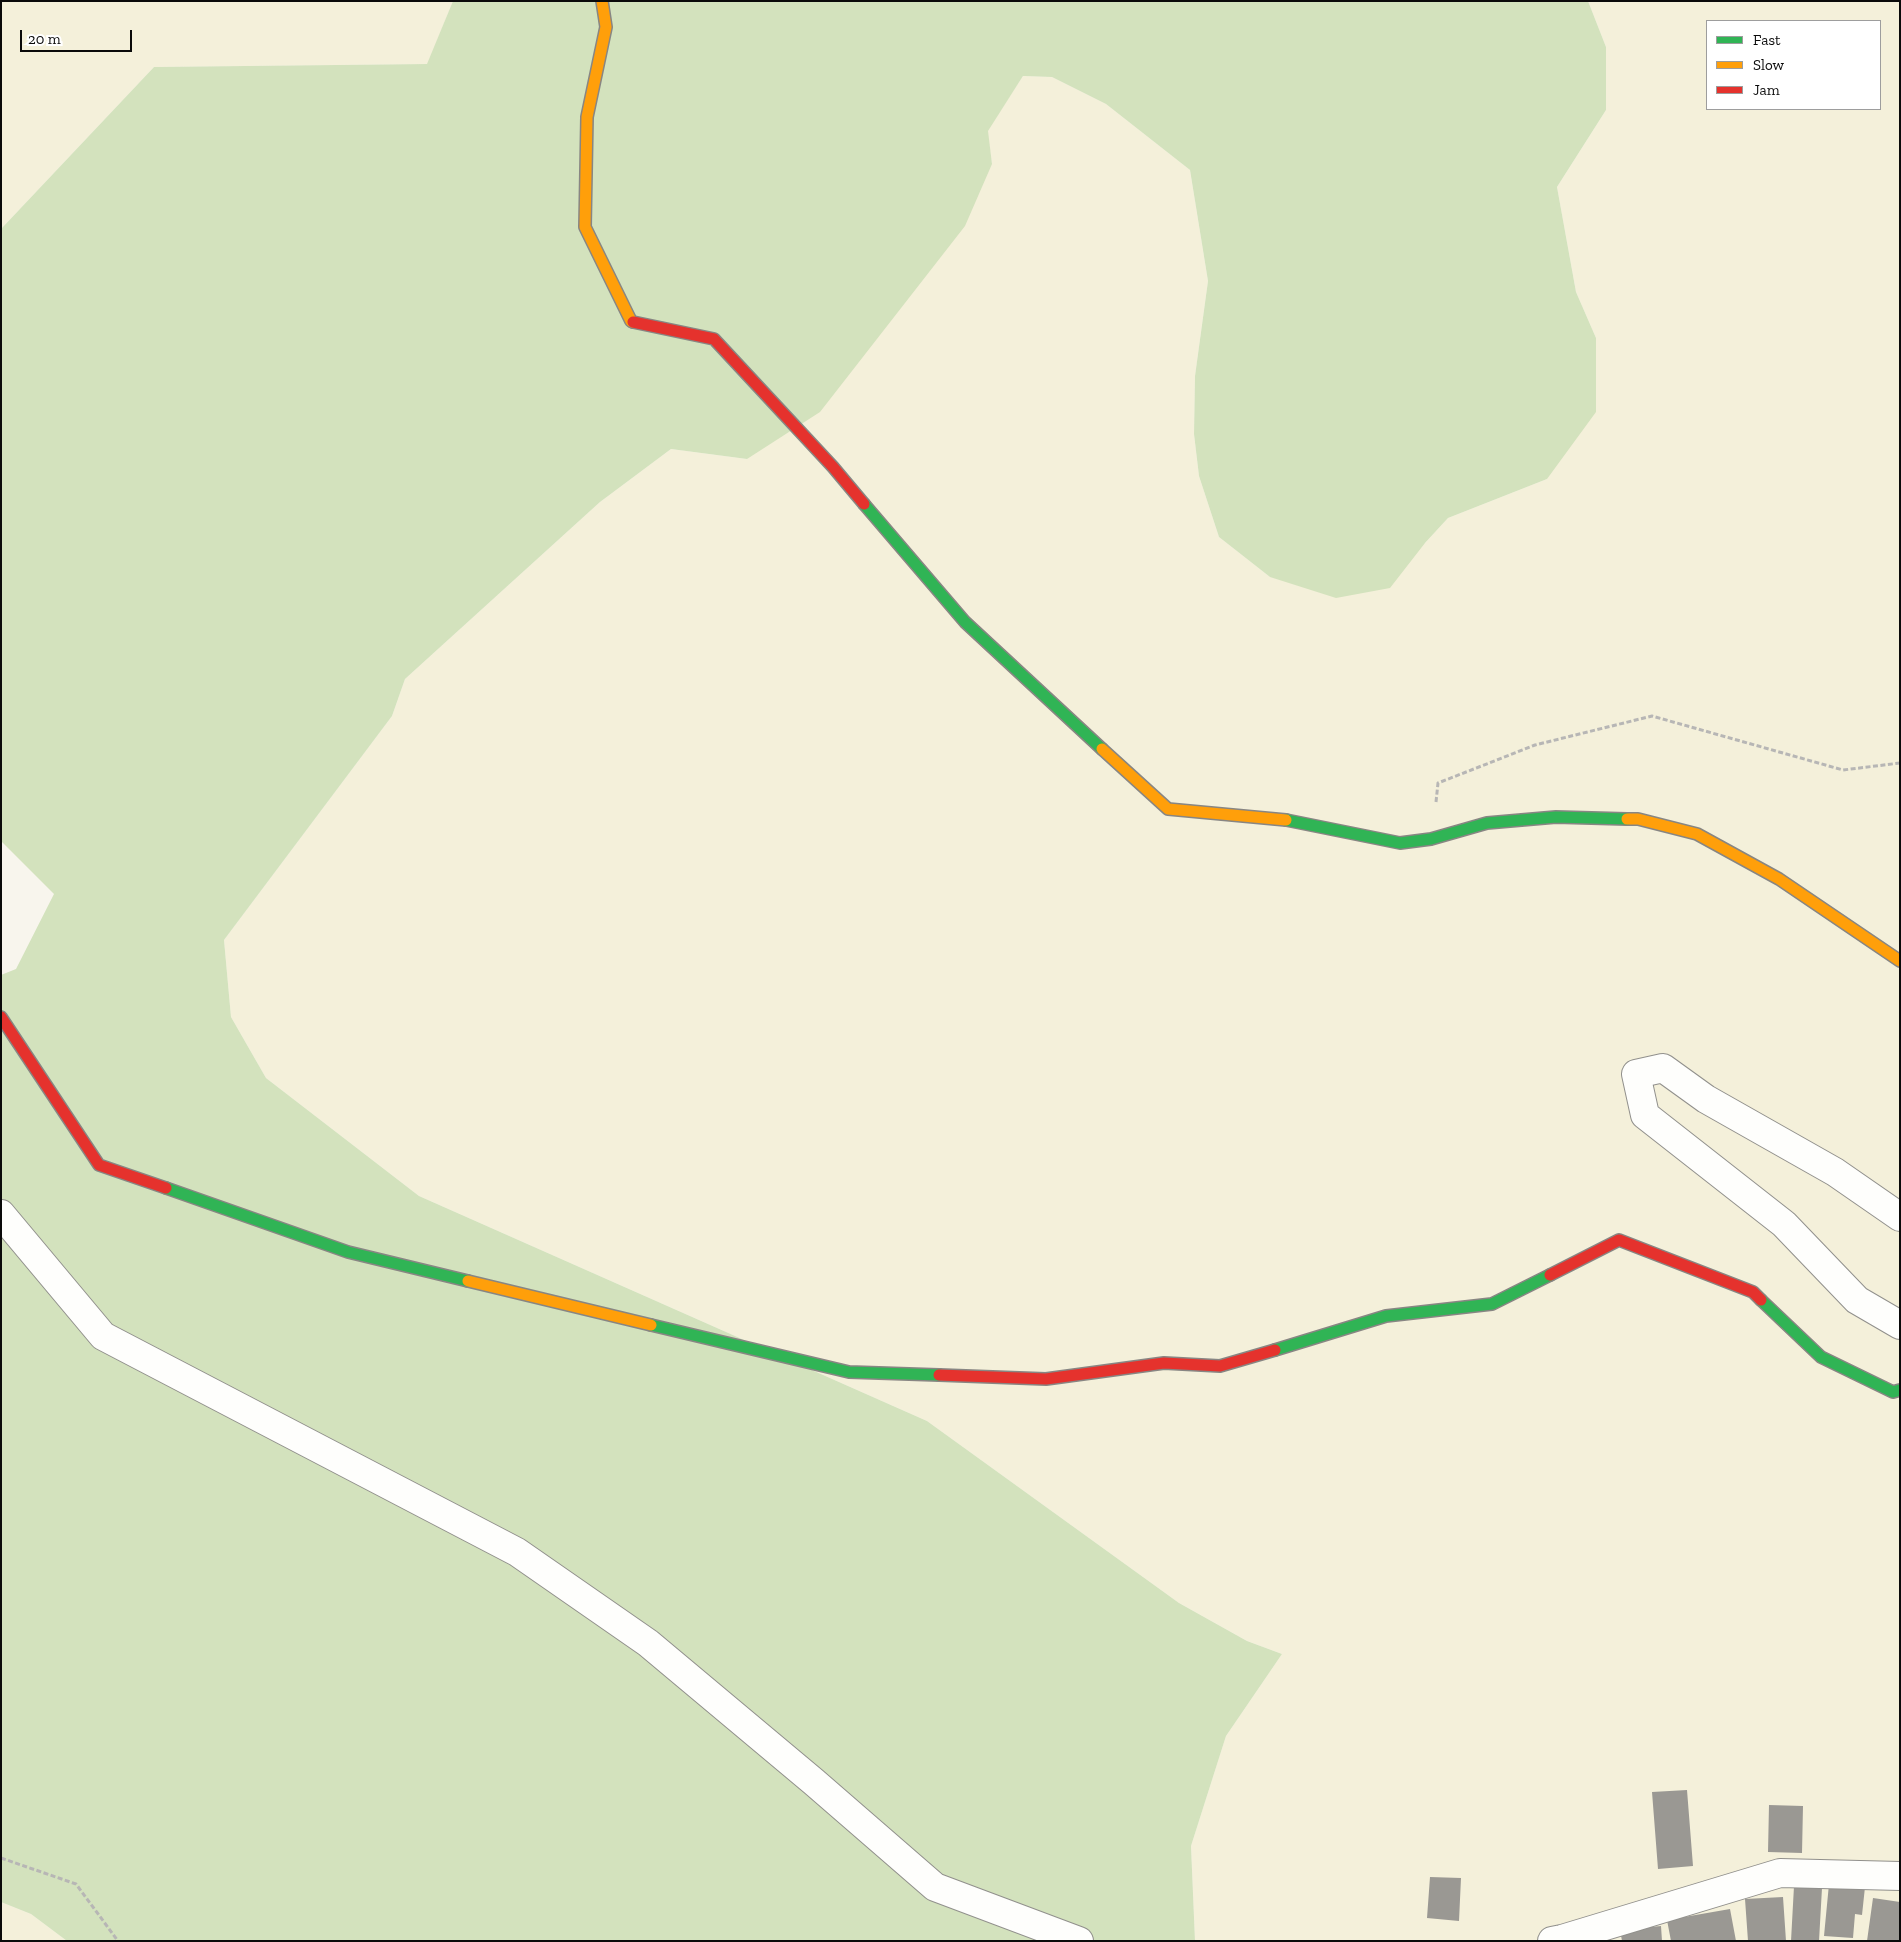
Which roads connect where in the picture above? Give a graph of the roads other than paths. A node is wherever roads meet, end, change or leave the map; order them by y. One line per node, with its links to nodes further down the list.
1 (602, 1): 2 (street)
2 (1900, 961)
3 (1, 1017): 7 (street)
4 (1, 1214): 9 (street)
5 (1900, 1217): 6 (street)
6 (1900, 1325)
7 (1900, 1390)
8 (1900, 1876): 10 (street)
9 (1079, 1941)
10 (1552, 1941)

